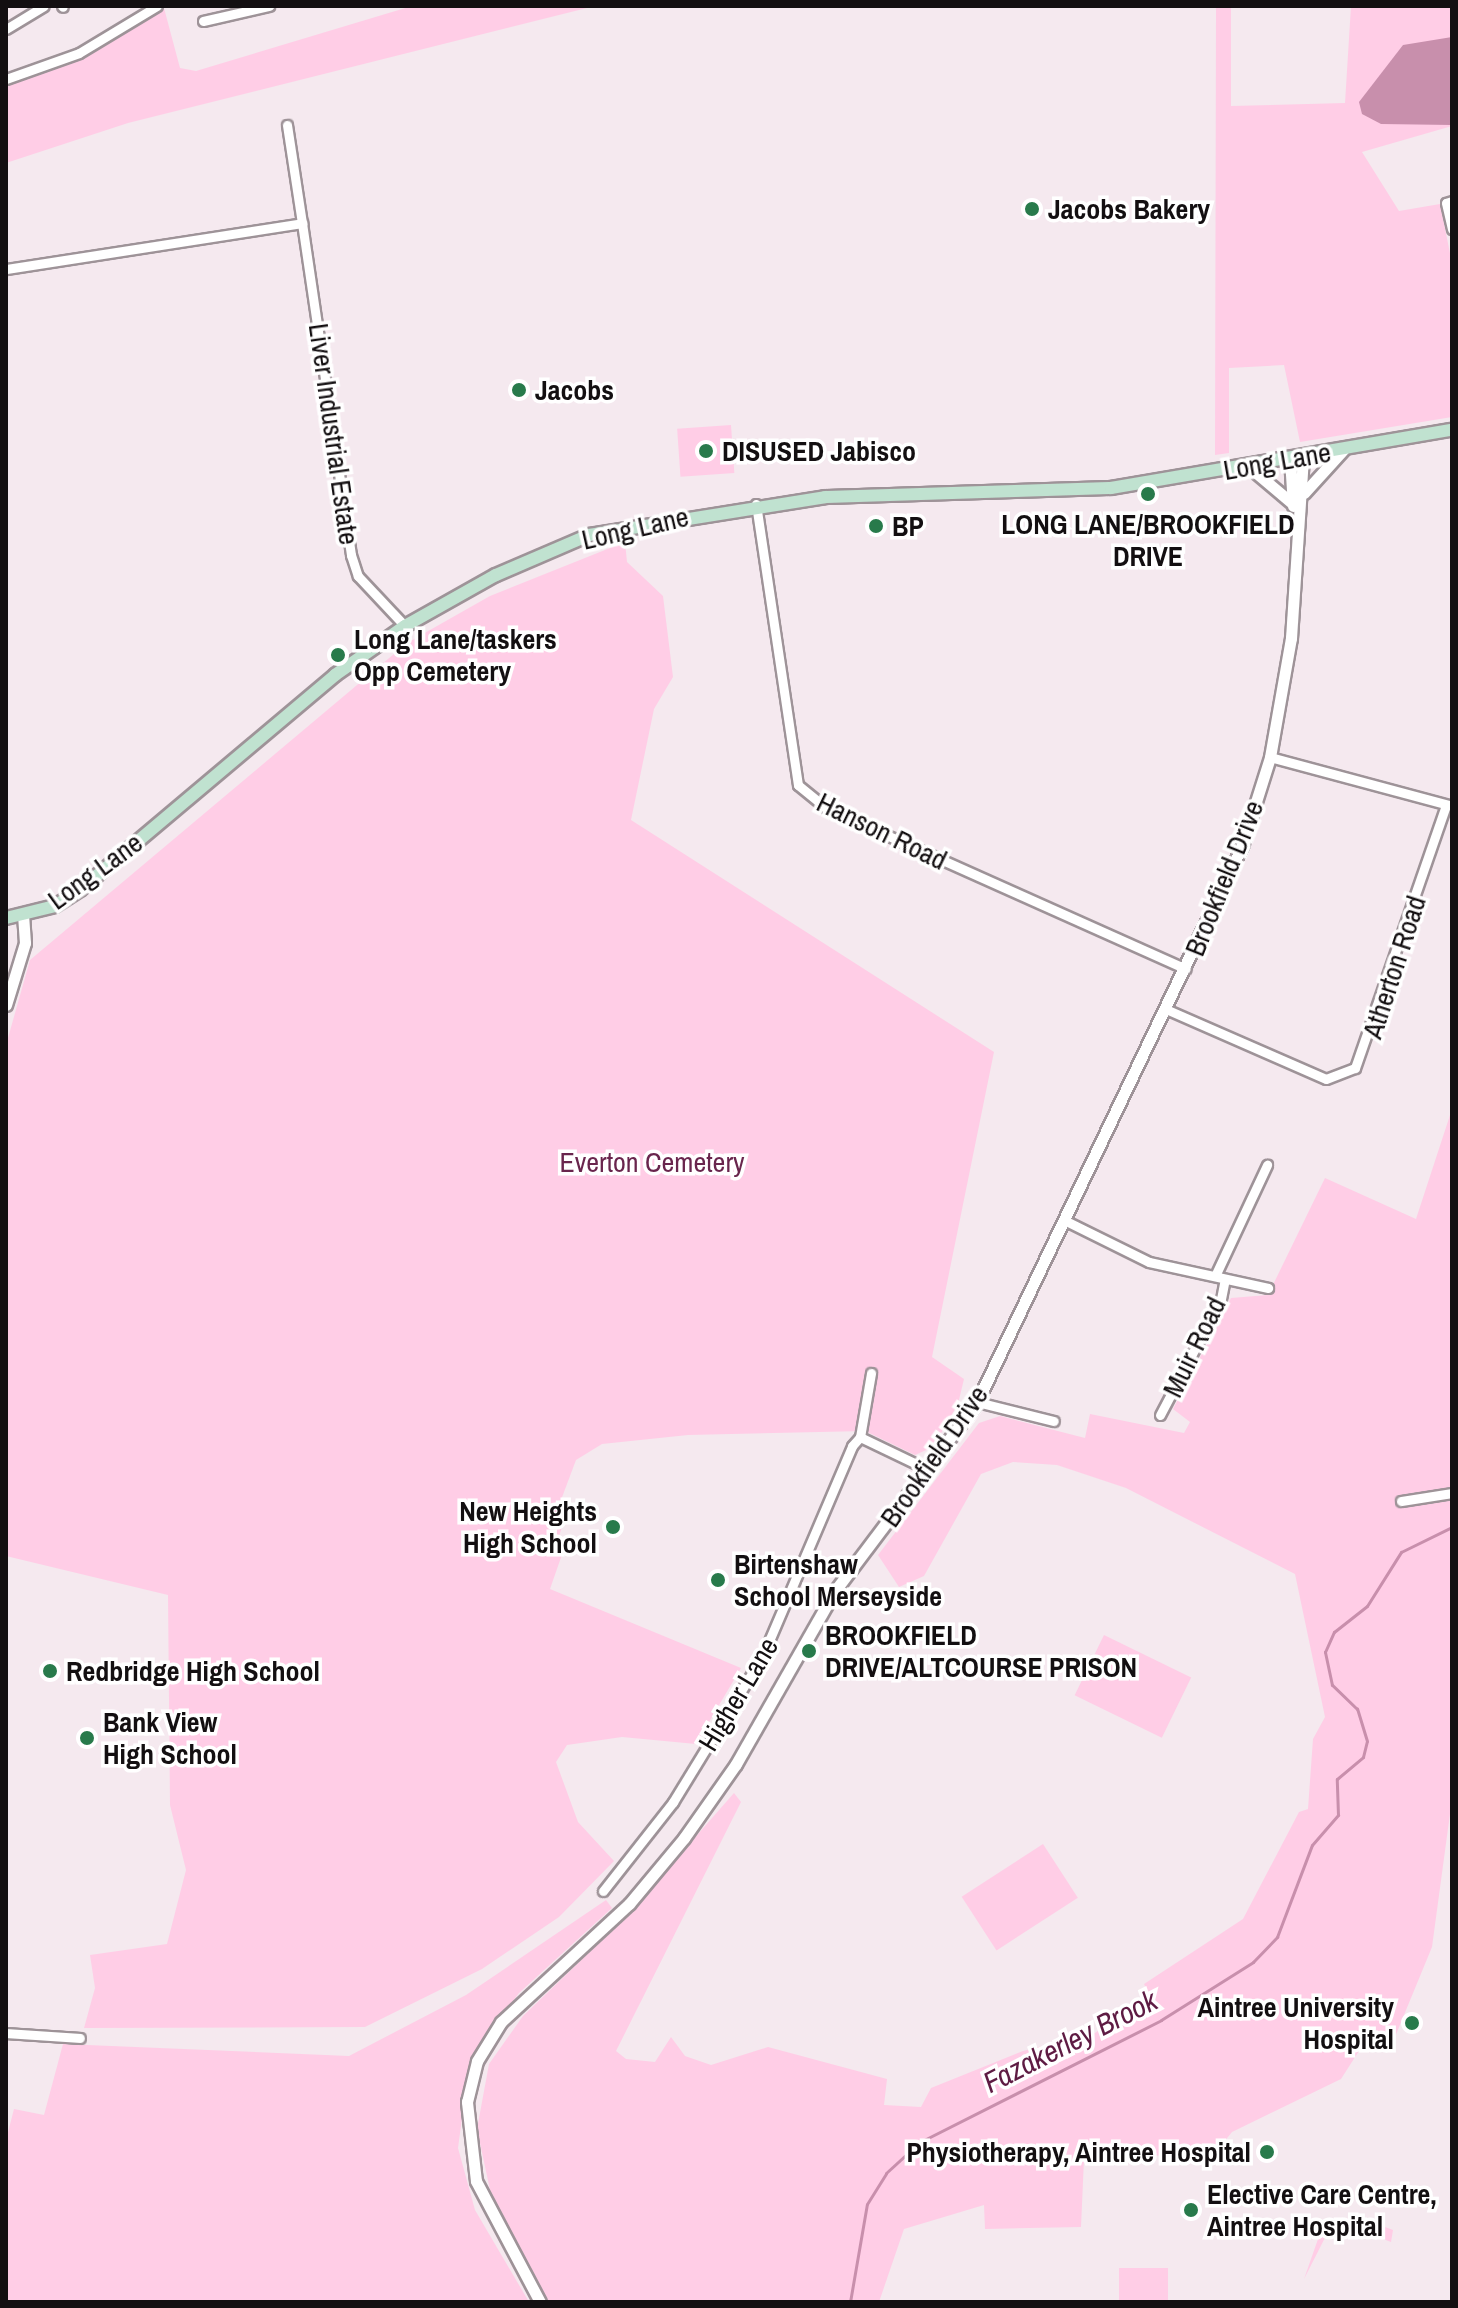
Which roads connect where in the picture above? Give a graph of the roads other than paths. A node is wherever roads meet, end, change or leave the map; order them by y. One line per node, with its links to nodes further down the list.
1 (44, 6): 5 (street)
2 (157, 6): 6 (street)
3 (269, 6): 4 (street)
4 (203, 21)
5 (6, 29)
6 (6, 79)
7 (287, 125): 9 (street, Liver Industrial Estate)
8 (1452, 201): 10 (street)
9 (302, 223): 11 (street); 18 (street, Liver Industrial Estate)
10 (1452, 229)
11 (6, 269)
12 (1452, 430): 13 (main road, Long Lane)
13 (1344, 449): 14 (main road, Long Lane); 17 (street)
14 (1296, 458): 15 (main road, Long Lane); 17 (street, Brookfield Drive)
15 (1248, 466): 16 (main road, Long Lane); 17 (street)
16 (756, 504): 18 (main road, Long Lane); 23 (street, Hanson Road)
17 (1296, 504): 19 (street, Brookfield Drive)
18 (405, 626): 21 (main road, Long Lane)
19 (1270, 757): 20 (street); 23 (street, Brookfield Drive)
20 (1449, 805): 25 (street, Atherton Road)
21 (23, 917): 22 (main road); 24 (street, Long Lane)
22 (6, 918)
23 (1186, 969): 25 (street, Brookfield Drive)
24 (6, 1005)
25 (1168, 1010): 27 (street, Brookfield Drive)
26 (1267, 1165): 28 (street, Muir Road)
27 (1068, 1222): 28 (street, Muir Road); 31 (street, Brookfield Drive)
28 (1220, 1278): 29 (street, Muir Road); 32 (street, Muir Road)
29 (1268, 1288)
30 (871, 1373): 34 (street, Higher Lane)
31 (977, 1402): 33 (street); 35 (street, Brookfield Drive)
32 (1160, 1415)
33 (1054, 1421)
34 (860, 1437): 35 (street); 38 (street, Higher Lane)
35 (929, 1470): 41 (street, Brookfield Drive)
36 (1452, 1493): 37 (street)
37 (1401, 1501)
38 (603, 1891)
39 (6, 2033): 40 (street)
40 (80, 2038)
41 (540, 2302)

